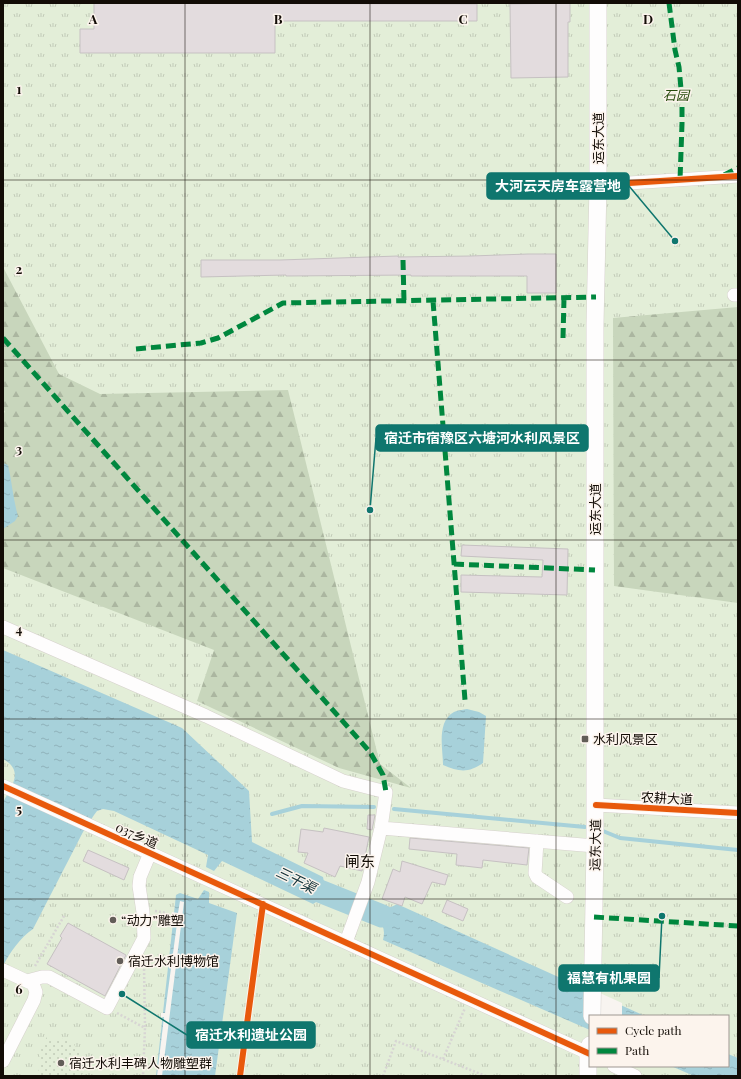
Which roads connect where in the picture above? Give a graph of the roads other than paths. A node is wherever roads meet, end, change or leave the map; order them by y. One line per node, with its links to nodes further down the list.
1 (598, 3): 3 (main road, 运东大道)
2 (738, 176): 3 (street)
3 (598, 185): 6 (main road, 运东大道)
4 (3, 627): 8 (street)
5 (3, 786): 11 (street, 037乡道)
6 (596, 805): 7 (street, 农耕大道); 10 (main road, 运东大道)
7 (738, 813)
8 (381, 828): 9 (street); 13 (street)
9 (536, 841): 10 (street); 12 (street)
10 (595, 846): 16 (main road, 运东大道)
11 (150, 853): 13 (street, 037乡道); 15 (street)
12 (567, 897)
13 (346, 942): 17 (street, 037乡道)
14 (4, 970): 15 (street)
15 (27, 981): 18 (street)
16 (592, 1015)
17 (589, 1053)
18 (3, 1061)
19 (616, 1067): 20 (street)
20 (636, 1076)

